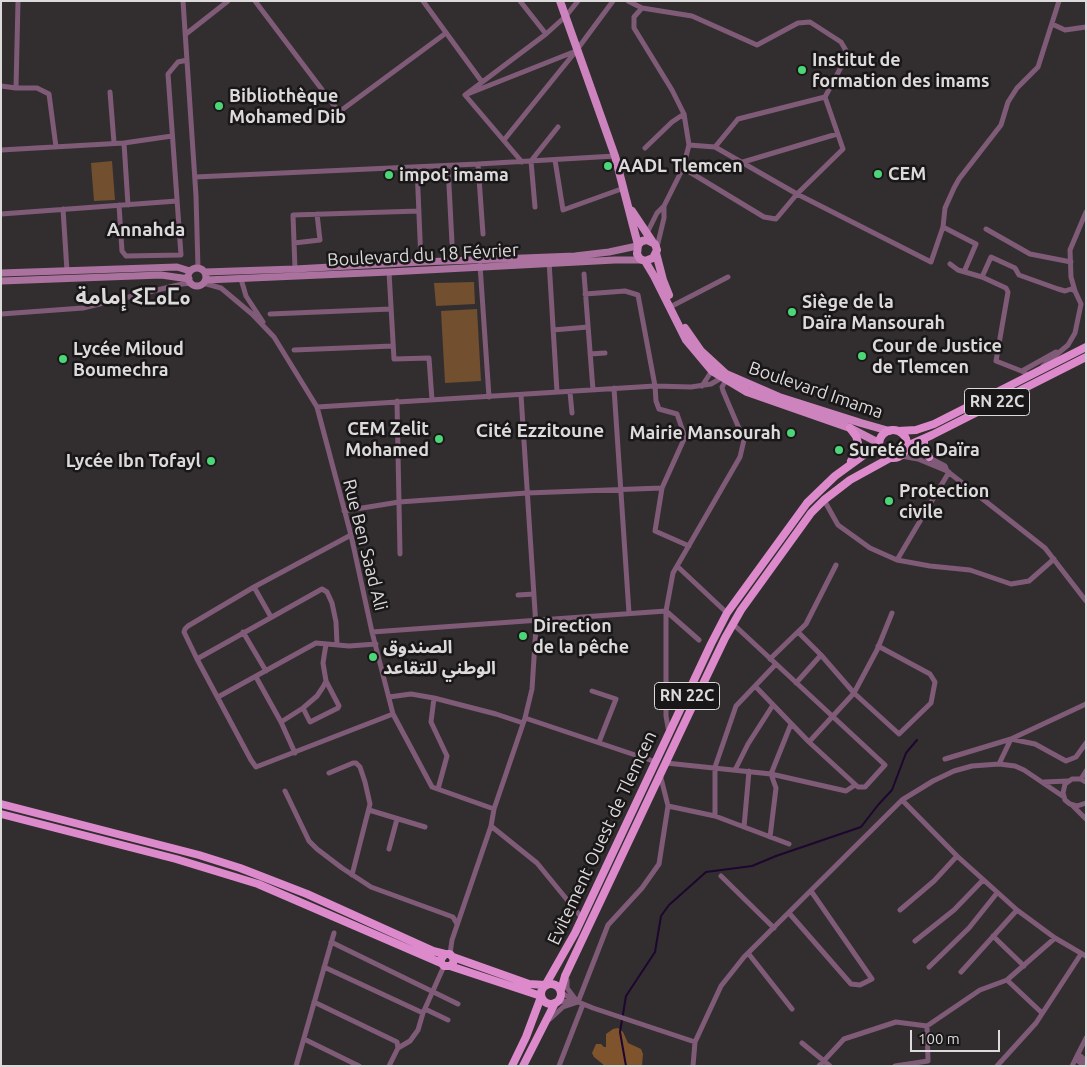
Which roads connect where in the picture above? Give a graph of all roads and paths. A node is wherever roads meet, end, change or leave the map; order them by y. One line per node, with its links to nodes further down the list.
1 (18, 1): 23 (street)
2 (183, 1): 17 (street)
3 (228, 1): 17 (street)
4 (255, 1): 16 (street)
5 (423, 1): 16 (street)
6 (520, 1): 18 (street)
7 (560, 1): 13 (main road)
8 (578, 1): 13 (street)
9 (613, 1): 19 (street)
10 (628, 1): 12 (street)
11 (1059, 1): 14 (street)
12 (642, 8): 26 (street); 27 (street)
13 (566, 16): 18 (street); 19 (main road)
14 (1052, 24): 15 (street); 62 (street)
15 (1086, 27)
16 (446, 33): 21 (street)
17 (186, 34): 20 (street)
18 (546, 34): 21 (street)
19 (576, 51): 25 (street); 31 (street); 39 (main road)
20 (187, 60): 30 (street); 48 (street)
21 (482, 82): 25 (street)
22 (1, 86): 23 (street)
23 (16, 88): 35 (street)
24 (110, 92): 32 (street)
25 (466, 95): 31 (street)
26 (825, 97): 29 (street); 36 (street)
27 (684, 114): 34 (street); 37 (street)
28 (558, 127): 41 (street)
29 (837, 134): 43 (street); 50 (street)
30 (172, 136): 33 (street); 51 (street)
31 (504, 140): 42 (street)
32 (114, 143): 33 (street); 35 (street)
33 (124, 143): 54 (street)
34 (690, 145): 36 (street); 47 (street)
35 (56, 147): 38 (street)
36 (716, 147): 43 (street)
37 (645, 148)
38 (1, 150)
39 (615, 156): 40 (street); 49 (main road)
40 (555, 160): 41 (street); 49 (street)
41 (530, 161): 42 (street); 56 (street)
42 (522, 162): 44 (street)
43 (743, 162): 50 (street)
44 (478, 164): 45 (street); 64 (street)
45 (448, 166): 46 (street); 67 (street)
46 (417, 167): 48 (street); 58 (street)
47 (683, 168): 50 (street); 55 (street)
48 (195, 177): 75 (street)
49 (624, 188): 52 (main road)
50 (797, 194): 62 (street)
51 (177, 201): 53 (street); 54 (street)
52 (627, 203): 65 (main road); 65 (main road)
53 (119, 205): 54 (street); 57 (street)
54 (128, 205)
55 (664, 206): 65 (street); 68 (street)
56 (535, 207)
57 (63, 209): 60 (street); 77 (street)
58 (419, 212): 61 (street); 71 (street)
59 (1086, 212): 72 (street)
60 (1, 214)
61 (317, 214): 66 (street); 66 (street)
62 (943, 227): 80 (street)
63 (986, 229): 72 (street)
64 (483, 234)
65 (643, 241): 68 (main road, Boulevard Imama); 69 (main road, Boulevard du 18 Février); 70 (main road, Boulevard Imama)
66 (294, 243): 76 (street)
67 (452, 243)
68 (657, 252): 70 (main road); 90 (main road, Boulevard Imama)
69 (548, 260): 70 (main road, Boulevard du 18 Février); 73 (main road, Boulevard du 18 Février); 95 (street)
70 (644, 260): 104 (main road, Boulevard Imama)
71 (421, 262): 73 (main road, Boulevard du 18 Février); 76 (main road, Boulevard du 18 Février)
72 (1071, 262): 88 (street)
73 (480, 263): 79 (main road, Boulevard du 18 Février); 115 (street)
74 (950, 264): 80 (street)
75 (198, 268): 84 (main road); 85 (main road)
76 (295, 270): 85 (main road, Boulevard du 18 Février)
77 (67, 271): 78 (main road); 84 (main road)
78 (1, 272)
79 (389, 272): 86 (main road, Boulevard du 18 Février); 91 (street)
80 (964, 272): 83 (street)
81 (584, 274): 89 (street)
82 (728, 277): 90 (street)
83 (982, 277): 88 (street); 106 (street)
84 (190, 278): 85 (main road); 87 (main road); 92 (street)
85 (205, 278): 86 (main road, Boulevard du 18 Février); 96 (street, Rue Ben Saad Ali)
86 (241, 279): 96 (street)
87 (1, 281)
88 (1075, 292): 98 (street)
89 (585, 294): 94 (street); 108 (street)
90 (674, 305): 104 (main road, Boulevard Imama)
91 (391, 309): 93 (street); 97 (street)
92 (1, 314)
93 (270, 314)
94 (588, 327): 95 (street); 102 (street)
95 (553, 330): 112 (street)
96 (274, 337): 118 (street, Rue Ben Saad Ali)
97 (393, 346): 100 (street); 116 (street)
98 (1064, 347): 105 (street); 106 (street)
99 (1086, 347): 105 (highway, RN 22C)
100 (294, 350)
101 (605, 353): 102 (street)
102 (590, 354): 111 (street)
103 (1086, 358): 122 (highway, RN 22C)
104 (714, 368): 107 (main road, Boulevard Imama); 109 (street)
105 (1039, 370): 106 (highway, RN 22C)
106 (1025, 373): 121 (highway, RN 22C)
107 (725, 378): 109 (street); 120 (main road, Boulevard Imama); 121 (main road, Boulevard Imama); 136 (street)
108 (655, 386): 109 (street); 110 (street); 129 (street)
109 (702, 386)
110 (614, 388): 111 (street); 130 (street)
111 (593, 390): 113 (street)
112 (557, 392): 113 (street); 114 (street)
113 (570, 392): 119 (street)
114 (521, 395): 115 (street); 131 (street)
115 (489, 397): 116 (street)
116 (432, 400): 117 (street)
117 (397, 401): 118 (street); 133 (street)
118 (317, 408): 134 (street, Rue Ben Saad Ali)
119 (572, 413)
120 (850, 428): 123 (main road, Boulevard Imama); 127 (highway)
121 (894, 431): 123 (highway); 124 (highway)
122 (924, 439): 124 (highway, RN 22C); 125 (highway)
123 (879, 444): 126 (highway); 127 (highway, Evitement Ouest de Tlemcen / RN 22C)
124 (905, 451): 125 (street); 126 (highway); 128 (street)
125 (929, 457): 128 (street)
126 (890, 458): 132 (highway, Evitement Ouest de Tlemcen / RN 22C)
127 (846, 467): 148 (highway, Evitement Ouest de Tlemcen / RN 22C)
128 (948, 471): 138 (street); 139 (street)
129 (662, 488): 130 (street); 136 (street)
130 (620, 489): 131 (street); 147 (street)
131 (527, 493): 133 (street); 143 (street)
132 (824, 500): 139 (street); 152 (highway, Evitement Ouest de Tlemcen / RN 22C)
133 (399, 502): 134 (street); 137 (street)
134 (344, 510): 135 (street, Rue Ben Saad Ali)
135 (351, 535): 142 (street); 154 (street, Rue Ben Saad Ali)
136 (689, 546): 141 (street)
137 (400, 554)
138 (1054, 558): 139 (street); 145 (street)
139 (897, 560)
140 (836, 565): 155 (street)
141 (677, 566): 146 (street); 148 (street)
142 (254, 587): 150 (street); 162 (street)
143 (534, 594): 144 (street); 151 (street)
144 (518, 595)
145 (1086, 601)
146 (666, 611): 147 (street); 156 (street); 183 (street)
147 (629, 613): 151 (street)
148 (727, 613): 183 (highway, Evitement Ouest de Tlemcen / RN 22C)
149 (892, 613): 160 (street)
150 (271, 617): 153 (street); 158 (street)
151 (536, 619): 154 (street); 180 (street)
152 (733, 624): 163 (street); 191 (highway, Evitement Ouest de Tlemcen / RN 22C)
153 (243, 632): 162 (street); 165 (street)
154 (372, 632): 159 (street, Rue Ben Saad Ali)
155 (798, 632): 161 (street); 163 (street)
156 (698, 640)
157 (326, 644): 158 (street); 165 (street); 167 (street)
158 (337, 644): 159 (street)
159 (376, 644): 172 (street, Rue Ben Saad Ali)
160 (878, 646): 171 (street); 171 (street)
161 (821, 655): 168 (street); 171 (street)
162 (196, 659): 173 (street)
163 (770, 659): 164 (street)
164 (776, 664): 168 (street); 169 (street)
165 (266, 671): 166 (street)
166 (256, 677): 173 (street); 181 (street)
167 (326, 681): 177 (street); 177 (street)
168 (796, 682): 179 (street)
169 (755, 686): 176 (street); 193 (street)
170 (592, 692): 185 (street)
171 (854, 693): 179 (street)
172 (390, 696): 174 (street); 178 (street, Rue Ben Saad Ali)
173 (218, 697): 188 (street)
174 (434, 698): 180 (street); 204 (street)
175 (1086, 704): 184 (street)
176 (773, 705): 182 (street); 194 (street)
177 (303, 708): 181 (street)
178 (393, 714): 188 (street); 204 (street, Rue Ben Saad Ali)
179 (832, 718): 186 (street); 203 (street)
180 (524, 721): 185 (street); 212 (street)
181 (281, 722): 188 (street)
182 (792, 724): 186 (street); 199 (street)
183 (669, 733): 190 (highway, Evitement Ouest de Tlemcen / RN 22C)
184 (1011, 739): 187 (street); 189 (street); 192 (street)
185 (599, 742): 190 (street)
186 (809, 742): 203 (street)
187 (1086, 742)
188 (295, 752)
189 (945, 759)
190 (657, 762): 233 (highway, Evitement Ouest de Tlemcen / RN 22C)
191 (666, 763): 193 (street); 198 (highway, Evitement Ouest de Tlemcen / RN 22C)
192 (998, 764): 202 (street); 207 (street)
193 (715, 767): 194 (street); 215 (street)
194 (735, 770): 195 (street)
195 (749, 771): 199 (street); 220 (street)
196 (1086, 771): 200 (street)
197 (329, 773): 213 (street)
198 (660, 774): 210 (street); 244 (highway, Evitement Ouest de Tlemcen / RN 22C)
199 (772, 774): 203 (street); 221 (street)
200 (1083, 780): 201 (street)
201 (1068, 781): 202 (street); 206 (street)
202 (1043, 782): 206 (street)
203 (854, 785)
204 (438, 789): 212 (street)
205 (285, 791): 225 (street)
206 (1064, 797): 211 (street)
207 (902, 800): 224 (street); 228 (street)
208 (1086, 803): 211 (street)
209 (1, 804): 242 (highway)
210 (668, 806): 215 (street); 257 (street)
211 (1073, 806): 217 (street)
212 (494, 809): 218 (street)
213 (369, 810): 216 (street); 225 (street)
214 (1, 814): 245 (highway)
215 (715, 816): 220 (street)
216 (397, 819): 219 (street); 223 (street)
217 (1086, 819)
218 (490, 826): 233 (street); 234 (street)
219 (425, 827)
220 (744, 827): 221 (street)
221 (770, 837): 222 (street)
222 (788, 844)
223 (389, 849)
224 (957, 856): 227 (street); 230 (street)
225 (352, 875): 234 (street)
226 (721, 876): 235 (street)
227 (983, 880): 229 (street); 239 (street)
228 (811, 891): 232 (street); 232 (street)
229 (997, 894): 231 (street); 248 (street)
230 (900, 910)
231 (1016, 910): 237 (street); 238 (street)
232 (789, 913): 235 (street)
233 (582, 918): 251 (highway, Evitement Ouest de Tlemcen / RN 22C)
234 (457, 924): 242 (street)
235 (774, 928): 241 (street)
236 (334, 933): 240 (street)
237 (993, 936): 246 (street); 249 (street)
238 (1055, 938): 243 (street); 246 (street)
239 (915, 941)
240 (331, 942): 247 (street); 252 (street)
241 (748, 953): 259 (street); 267 (street)
242 (449, 955): 245 (highway); 245 (highway); 251 (highway)
243 (1084, 955): 261 (street)
244 (573, 959): 253 (highway, Evitement Ouest de Tlemcen / RN 22C); 257 (street)
245 (445, 965): 252 (street); 254 (highway)
246 (1024, 966): 250 (street)
247 (324, 967): 255 (street); 260 (street)
248 (929, 967)
249 (961, 972)
250 (1007, 980): 261 (street); 263 (street)
251 (545, 985): 253 (highway); 254 (highway, Evitement Ouest de Tlemcen / RN 22C)
252 (434, 991): 258 (street); 260 (street)
253 (561, 991): 256 (highway, Evitement Ouest de Tlemcen / RN 22C); 257 (street)
254 (541, 996): 256 (highway); 280 (highway, Evitement Ouest de Tlemcen / RN 22C)
255 (314, 1002): 265 (street); 266 (street)
256 (556, 1003): 257 (street); 275 (highway, Evitement Ouest de Tlemcen / RN 22C)
257 (581, 1003): 267 (street); 275 (street); 281 (street)
258 (458, 1004)
259 (792, 1009)
260 (424, 1011): 262 (street); 269 (street)
261 (1042, 1013): 287 (street)
262 (448, 1020)
263 (927, 1026): 272 (street); 273 (street)
264 (1086, 1038): 271 (street)
265 (304, 1039): 276 (street); 278 (street)
266 (397, 1042): 269 (street); 270 (street)
267 (695, 1042): 282 (street)
268 (802, 1043): 272 (street)
269 (404, 1044): 270 (street)
270 (398, 1048): 279 (street)
271 (1077, 1056): 274 (street); 288 (street); 289 (street)
272 (823, 1060): 283 (street); 284 (street)
273 (928, 1061): 277 (street); 286 (street)
274 (1086, 1061)
275 (524, 1062)
276 (356, 1065)
277 (904, 1065): 285 (street)
278 (296, 1066)
279 (389, 1066)
280 (512, 1066)
281 (559, 1066)
282 (693, 1066)
283 (818, 1066)
284 (830, 1066)
285 (895, 1066)
286 (934, 1066)
287 (997, 1066)
288 (1072, 1066)
289 (1084, 1066)

